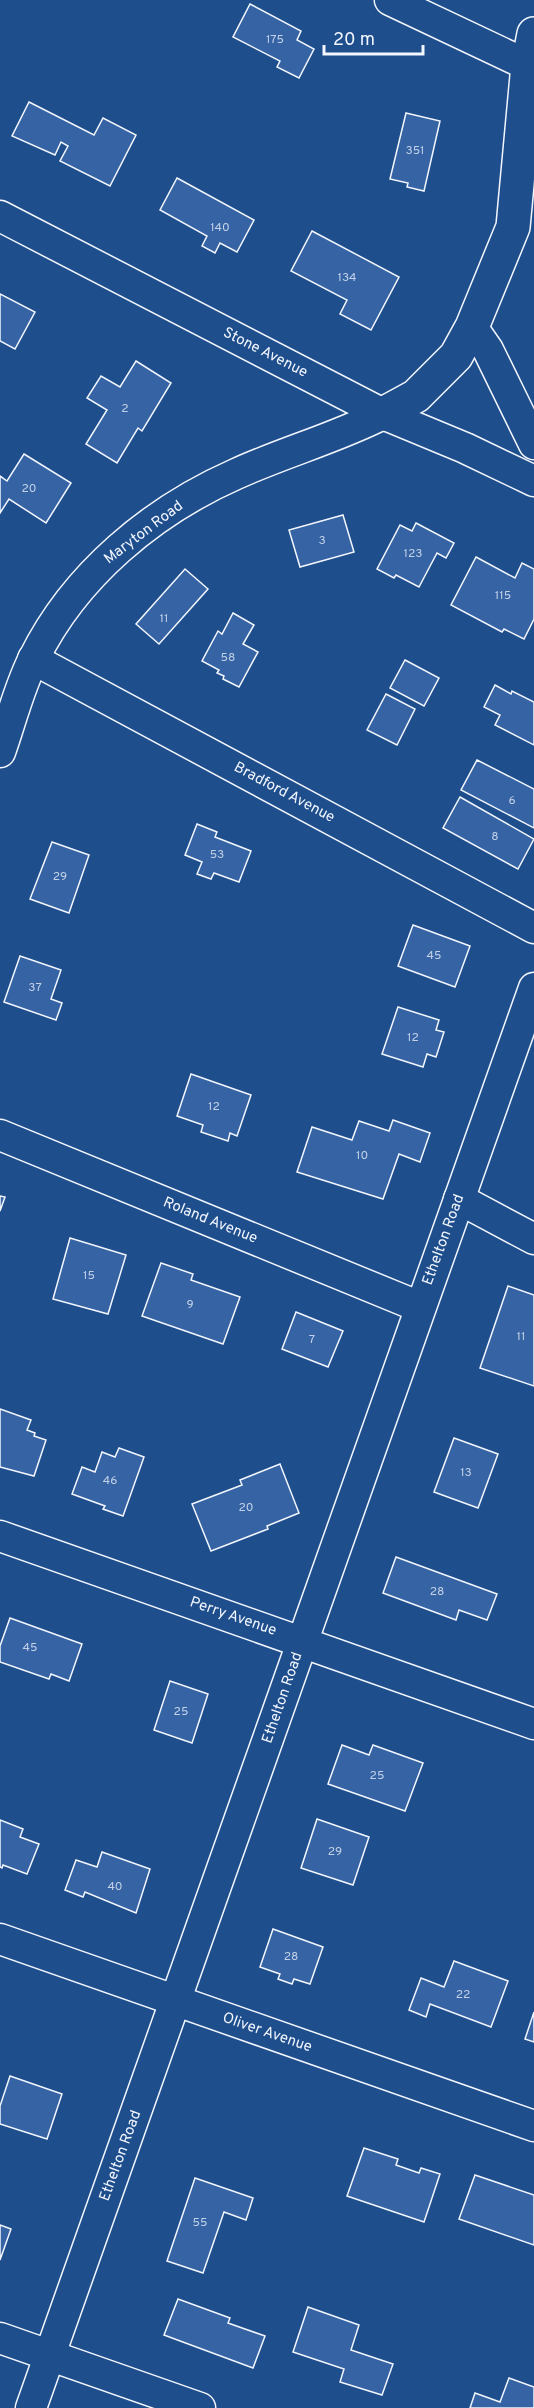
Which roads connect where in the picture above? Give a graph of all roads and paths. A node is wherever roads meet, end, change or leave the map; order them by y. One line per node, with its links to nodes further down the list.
1 (390, 0): 2 (street)
2 (532, 56): 4 (street)
3 (0, 216): 5 (street, Stone Avenue)
4 (472, 327): 5 (street); 6 (street)
5 (384, 414): 7 (street, Stone Avenue); 8 (street, Maryton Road)
6 (534, 444)
7 (534, 482)
8 (33, 659): 9 (street, Maryton Road); 10 (street, Bradford Avenue)
9 (0, 752)
10 (534, 928)
11 (534, 988): 13 (street, Ethelton Road)
12 (0, 1134): 15 (street, Roland Avenue)
13 (459, 1199): 14 (street); 15 (street, Ethelton Road)
14 (534, 1239)
15 (420, 1307): 17 (street, Ethelton Road)
16 (0, 1536): 17 (street, Perry Avenue)
17 (303, 1641): 18 (street, Perry Avenue); 20 (street, Ethelton Road)
18 (534, 1724)
19 (0, 1939): 20 (street, Oliver Avenue)
20 (176, 2001): 21 (street, Oliver Avenue); 23 (street, Ethelton Road)
21 (534, 2126)
22 (0, 2338): 23 (street)
23 (50, 2355): 24 (street, Ethelton Road); 25 (street)
24 (31, 2408)
25 (200, 2408)

